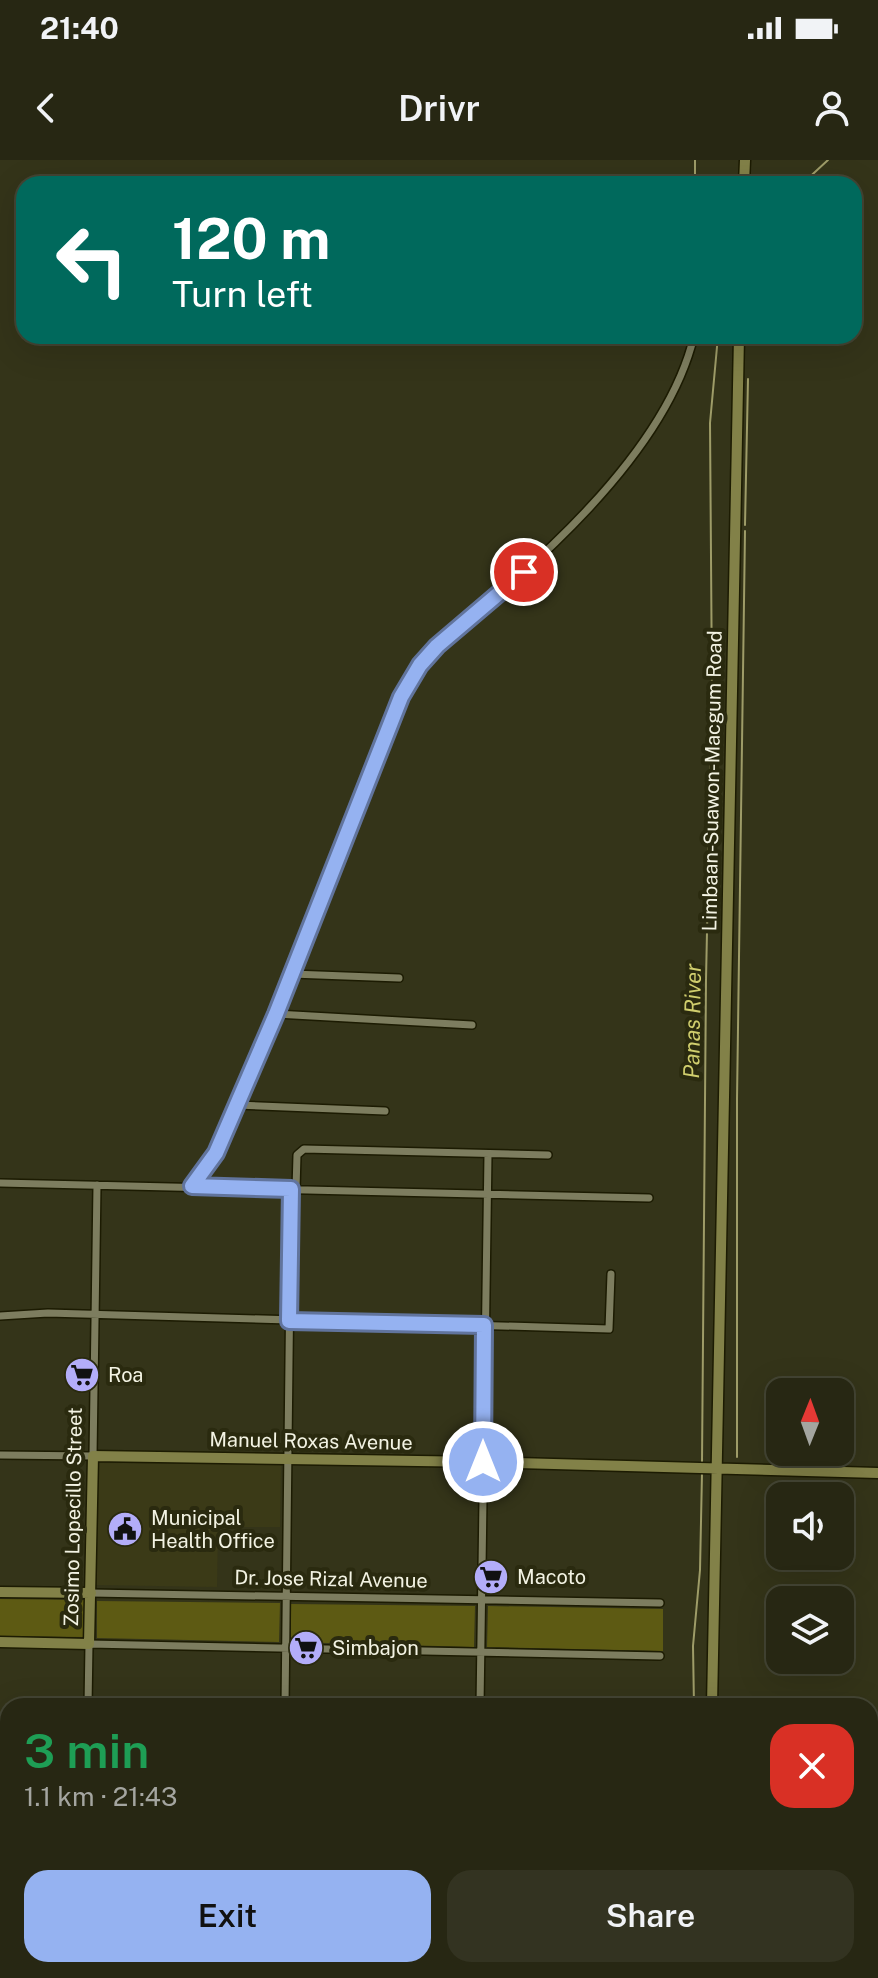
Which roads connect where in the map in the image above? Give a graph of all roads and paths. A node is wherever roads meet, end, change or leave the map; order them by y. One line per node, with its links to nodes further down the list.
1 (692, 344): 3 (street)
2 (739, 344): 26 (street, Limbaan-Suawon-Macgum Road)
3 (292, 974): 4 (street); 5 (street)
4 (399, 978)
5 (276, 1014): 6 (street); 7 (street)
6 (472, 1025)
7 (236, 1105): 8 (street); 13 (street)
8 (385, 1111)
9 (488, 1154): 10 (street); 14 (street); 15 (street)
10 (548, 1155)
11 (0, 1183): 12 (street)
12 (97, 1185): 13 (street); 18 (street, Zosimo Lopecillo Street)
13 (192, 1186): 14 (street)
14 (294, 1189): 15 (street); 20 (street)
15 (487, 1193): 16 (street); 21 (street)
16 (649, 1198)
17 (611, 1274): 21 (street)
18 (95, 1315): 19 (street); 20 (street); 23 (street, Zosimo Lopecillo Street)
19 (0, 1316)
20 (289, 1321): 21 (street); 24 (street)
21 (484, 1325): 25 (street)
22 (0, 1455): 23 (street, Manuel Roxas Avenue)
23 (93, 1456): 24 (street, Manuel Roxas Avenue); 29 (street, Zosimo Lopecillo Street)
24 (287, 1459): 25 (street, Manuel Roxas Avenue); 30 (street)
25 (483, 1462): 26 (street, Manuel Roxas Avenue); 31 (street)
26 (713, 1467): 27 (street, Manuel Roxas Avenue); 41 (street, Limbaan-Suawon-Macgum Road)
27 (878, 1473)
28 (0, 1592): 29 (street, Dr. Jose Rizal Avenue)
29 (91, 1593): 30 (street, Dr. Jose Rizal Avenue); 34 (street, Zosimo Lopecillo Street)
30 (286, 1597): 31 (street, Dr. Jose Rizal Avenue); 35 (street)
31 (482, 1600): 32 (street, Dr. Jose Rizal Avenue); 36 (street)
32 (660, 1603)
33 (0, 1642): 34 (street)
34 (89, 1644): 35 (street); 38 (street, Zosimo Lopecillo Street)
35 (285, 1650): 36 (street); 39 (street)
36 (481, 1653): 37 (street); 40 (street)
37 (660, 1656)
38 (88, 1698)
39 (285, 1698)
40 (480, 1698)
41 (712, 1698)

